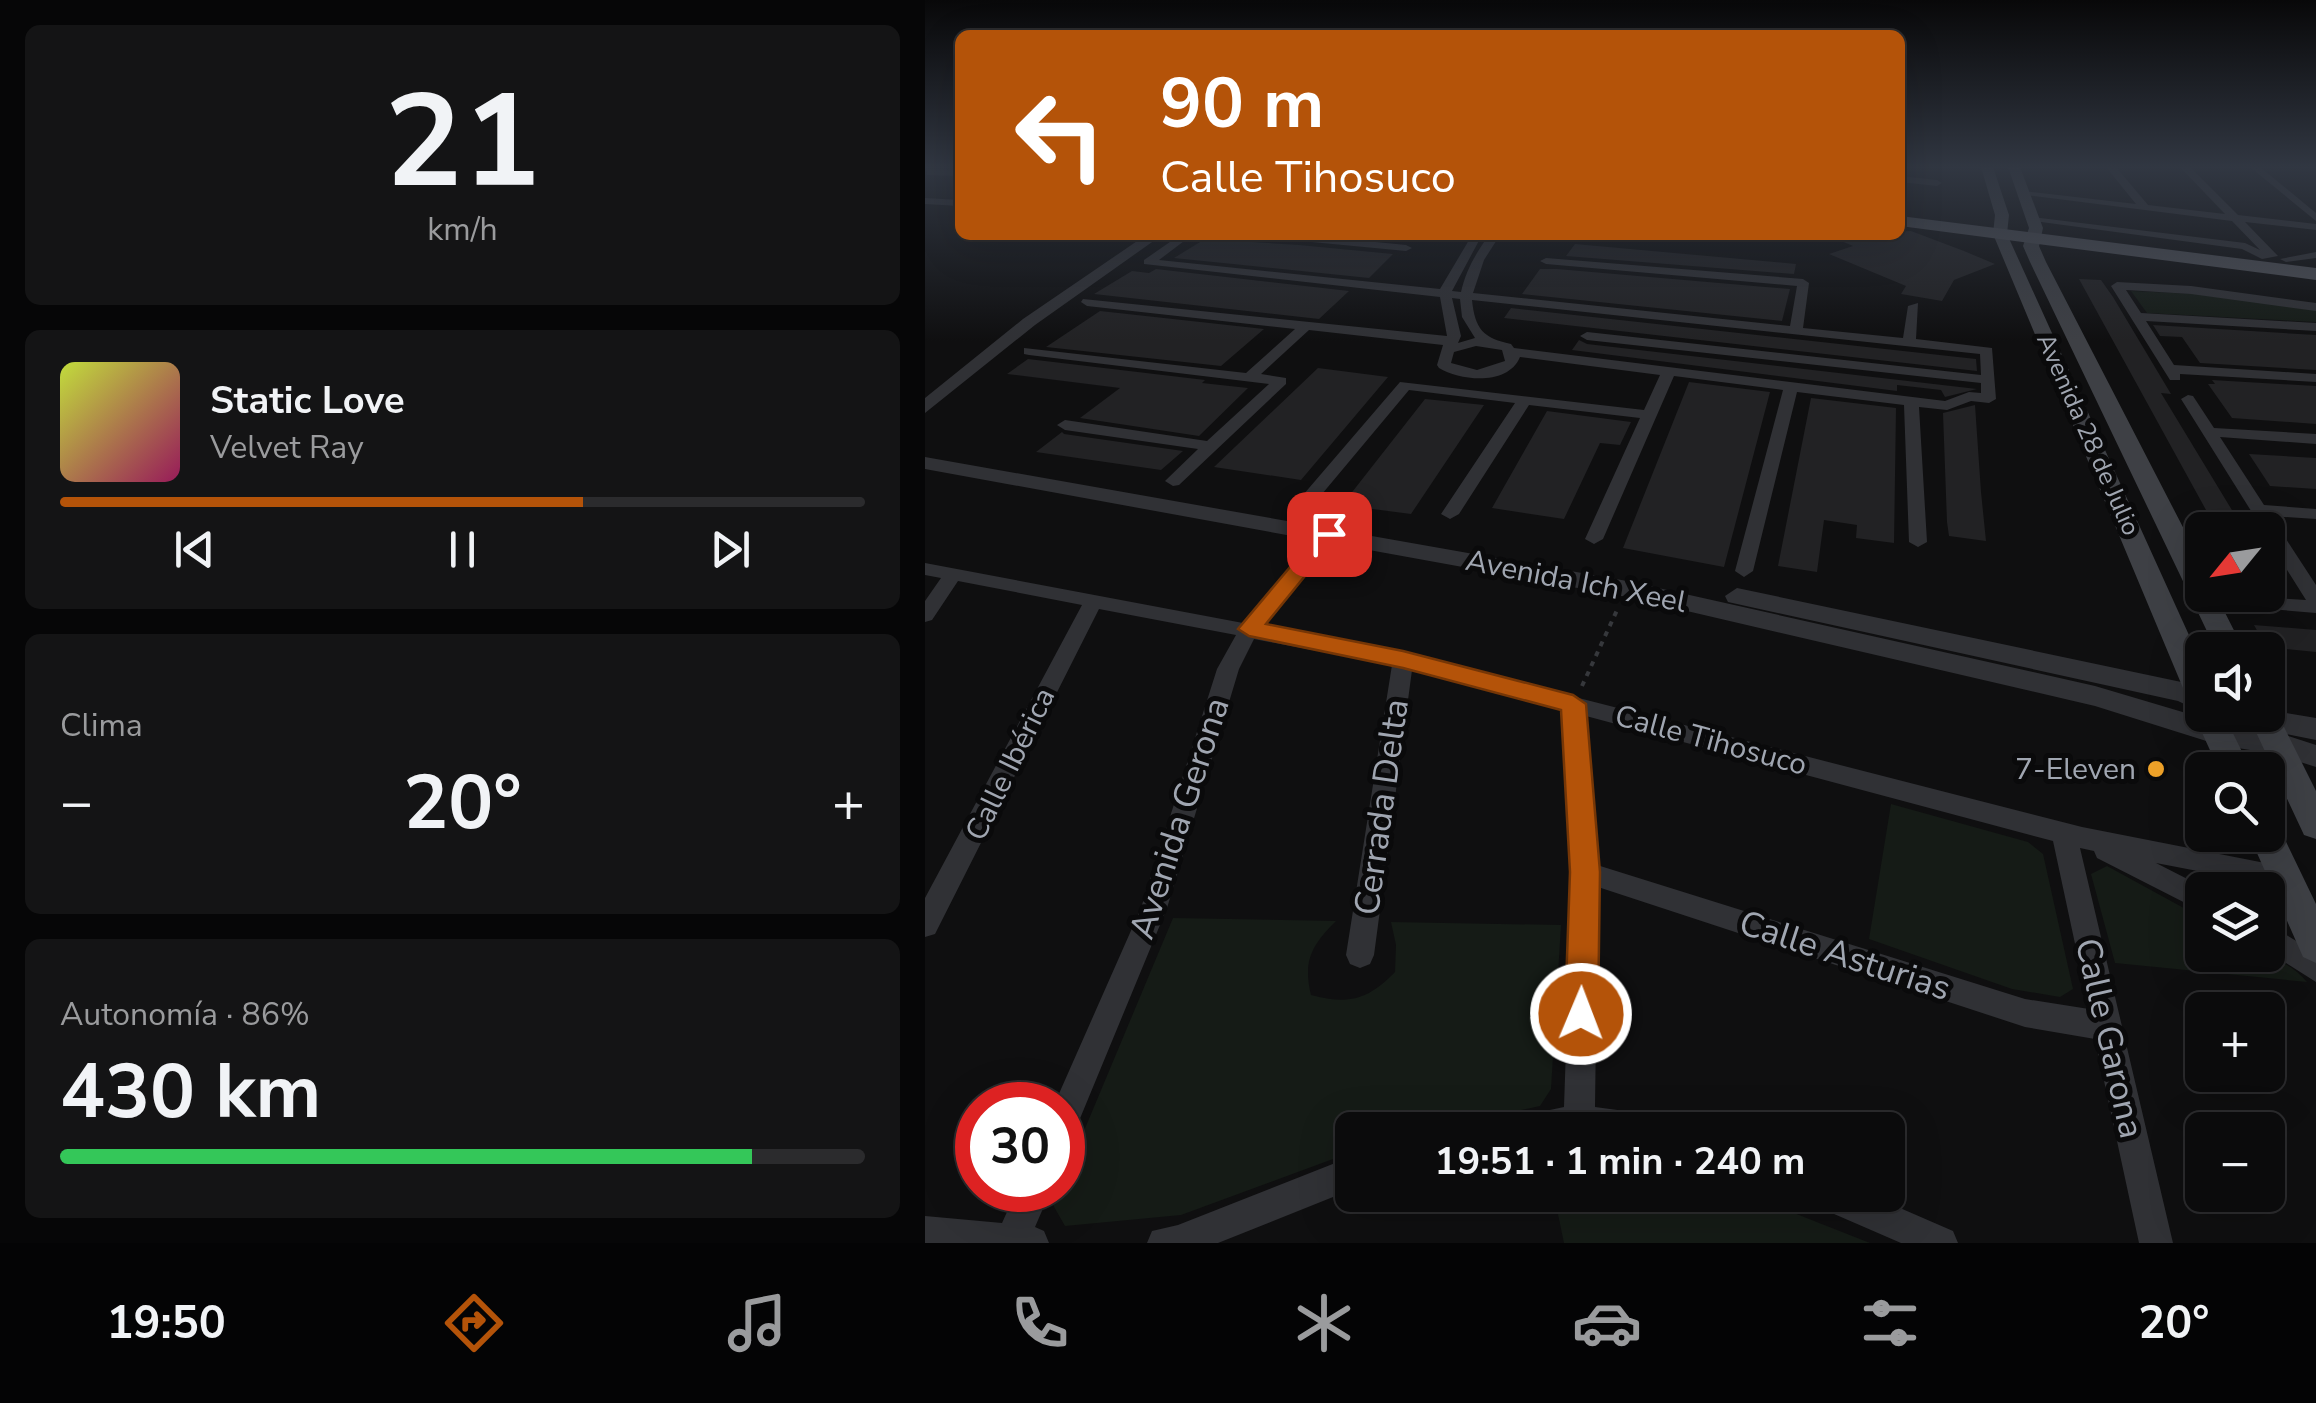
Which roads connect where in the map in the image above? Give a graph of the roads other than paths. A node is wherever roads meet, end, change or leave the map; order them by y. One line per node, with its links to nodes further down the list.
1 (1950, 225): 6 (main road)
2 (1979, 225): 6 (main road)
3 (1999, 225): 6 (main road, Avenida 28 de Julio)
4 (2033, 225): 7 (main road, Avenida 28 de Julio)
5 (2245, 225): 16 (street)
6 (2000, 229): 7 (main road); 72 (main road, Avenida 28 de Julio)
7 (2034, 229): 16 (main road); 19 (main road); 62 (main road, Avenida 28 de Julio)
8 (1131, 240): 43 (street)
9 (1148, 240): 46 (street)
10 (1180, 240): 20 (street)
11 (1322, 240): 14 (street)
12 (1474, 240): 20 (street)
13 (1492, 240): 21 (street)
14 (1406, 248)
15 (2316, 255): 16 (street)
16 (2274, 258): 18 (main road)
17 (1546, 262): 28 (street)
18 (2316, 263)
19 (2316, 274)
20 (1445, 292): 21 (street); 32 (street)
21 (1466, 295): 28 (street); 30 (street)
22 (1087, 302): 26 (street)
23 (1913, 306): 31 (street)
24 (2316, 306): 25 (street)
25 (2139, 318): 27 (street); 35 (street)
26 (1305, 326): 32 (street); 38 (street)
27 (2316, 327)
28 (1796, 330): 31 (street)
29 (1587, 336): 40 (street)
30 (1486, 342): 32 (street); 34 (street)
31 (1909, 342): 40 (street)
32 (1450, 346): 36 (street)
33 (1029, 351): 38 (street)
34 (1512, 352): 36 (street); 37 (street)
35 (2170, 369): 39 (street); 49 (street)
36 (1463, 373): 42 (street)
37 (1667, 374): 41 (street); 47 (street)
38 (1251, 376): 51 (street)
39 (2316, 378)
40 (1989, 380): 45 (street)
41 (1791, 387): 45 (street); 64 (street)
42 (1448, 390): 44 (street); 55 (street)
43 (925, 391)
44 (1525, 401): 47 (street); 57 (street)
45 (1911, 402): 61 (street)
46 (925, 408)
47 (1649, 416): 60 (street)
48 (1065, 425): 51 (street)
49 (2209, 432): 50 (street); 56 (street)
50 (2316, 438)
51 (1211, 446): 54 (street)
52 (925, 449): 73 (street)
53 (925, 463): 59 (street, Avenida Ich Xeel)
54 (1173, 481)
55 (1306, 502)
56 (2259, 510): 58 (street); 68 (street)
57 (1450, 514)
58 (2316, 514)
59 (1329, 534): 70 (street, Avenida Gerona); 75 (street, Avenida Ich Xeel)
60 (1594, 539)
61 (1918, 542)
62 (2185, 558)
63 (925, 569): 65 (street, Calle Tihosuco)
64 (1744, 571)
65 (953, 575): 66 (street, Calle Tihosuco); 69 (street)
66 (1093, 602): 70 (street, Calle Tihosuco); 87 (street, Calle Ibérica)
67 (2285, 602): 68 (street)
68 (2316, 603)
69 (925, 615)
70 (1249, 629): 71 (street, Calle Tihosuco); 93 (street, Avenida Gerona)
71 (1403, 660): 74 (street, Calle Tihosuco); 90 (street, Cerrada Delta)
72 (2185, 670)
73 (2185, 696)
74 (1573, 704): 82 (street, Calle Tihosuco); 83 (street)
75 (2185, 721)
76 (2285, 726): 77 (street)
77 (2316, 728)
78 (2252, 732): 81 (main road)
79 (2264, 732): 80 (street)
80 (2316, 756)
81 (2316, 825)
82 (2073, 836): 84 (street, Calle Tihosuco); 86 (street, Calle Tihosuco); 92 (street, Calle Garona)
83 (1585, 872): 92 (street, Calle Asturias); 94 (street)
84 (2259, 872)
85 (2285, 877): 88 (main road)
86 (2185, 891)
87 (925, 925)
88 (2316, 945)
89 (2285, 947): 91 (street)
90 (1360, 955)
91 (2316, 969)
92 (2107, 1026): 102 (street, Calle Garona)
93 (1080, 1082)
94 (1579, 1112)
95 (1335, 1179): 100 (street)
96 (1027, 1212): 99 (street)
97 (1869, 1212): 101 (street)
98 (925, 1233): 99 (street)
99 (1018, 1242)
100 (1163, 1243)
101 (1941, 1243)
102 (2156, 1243)

